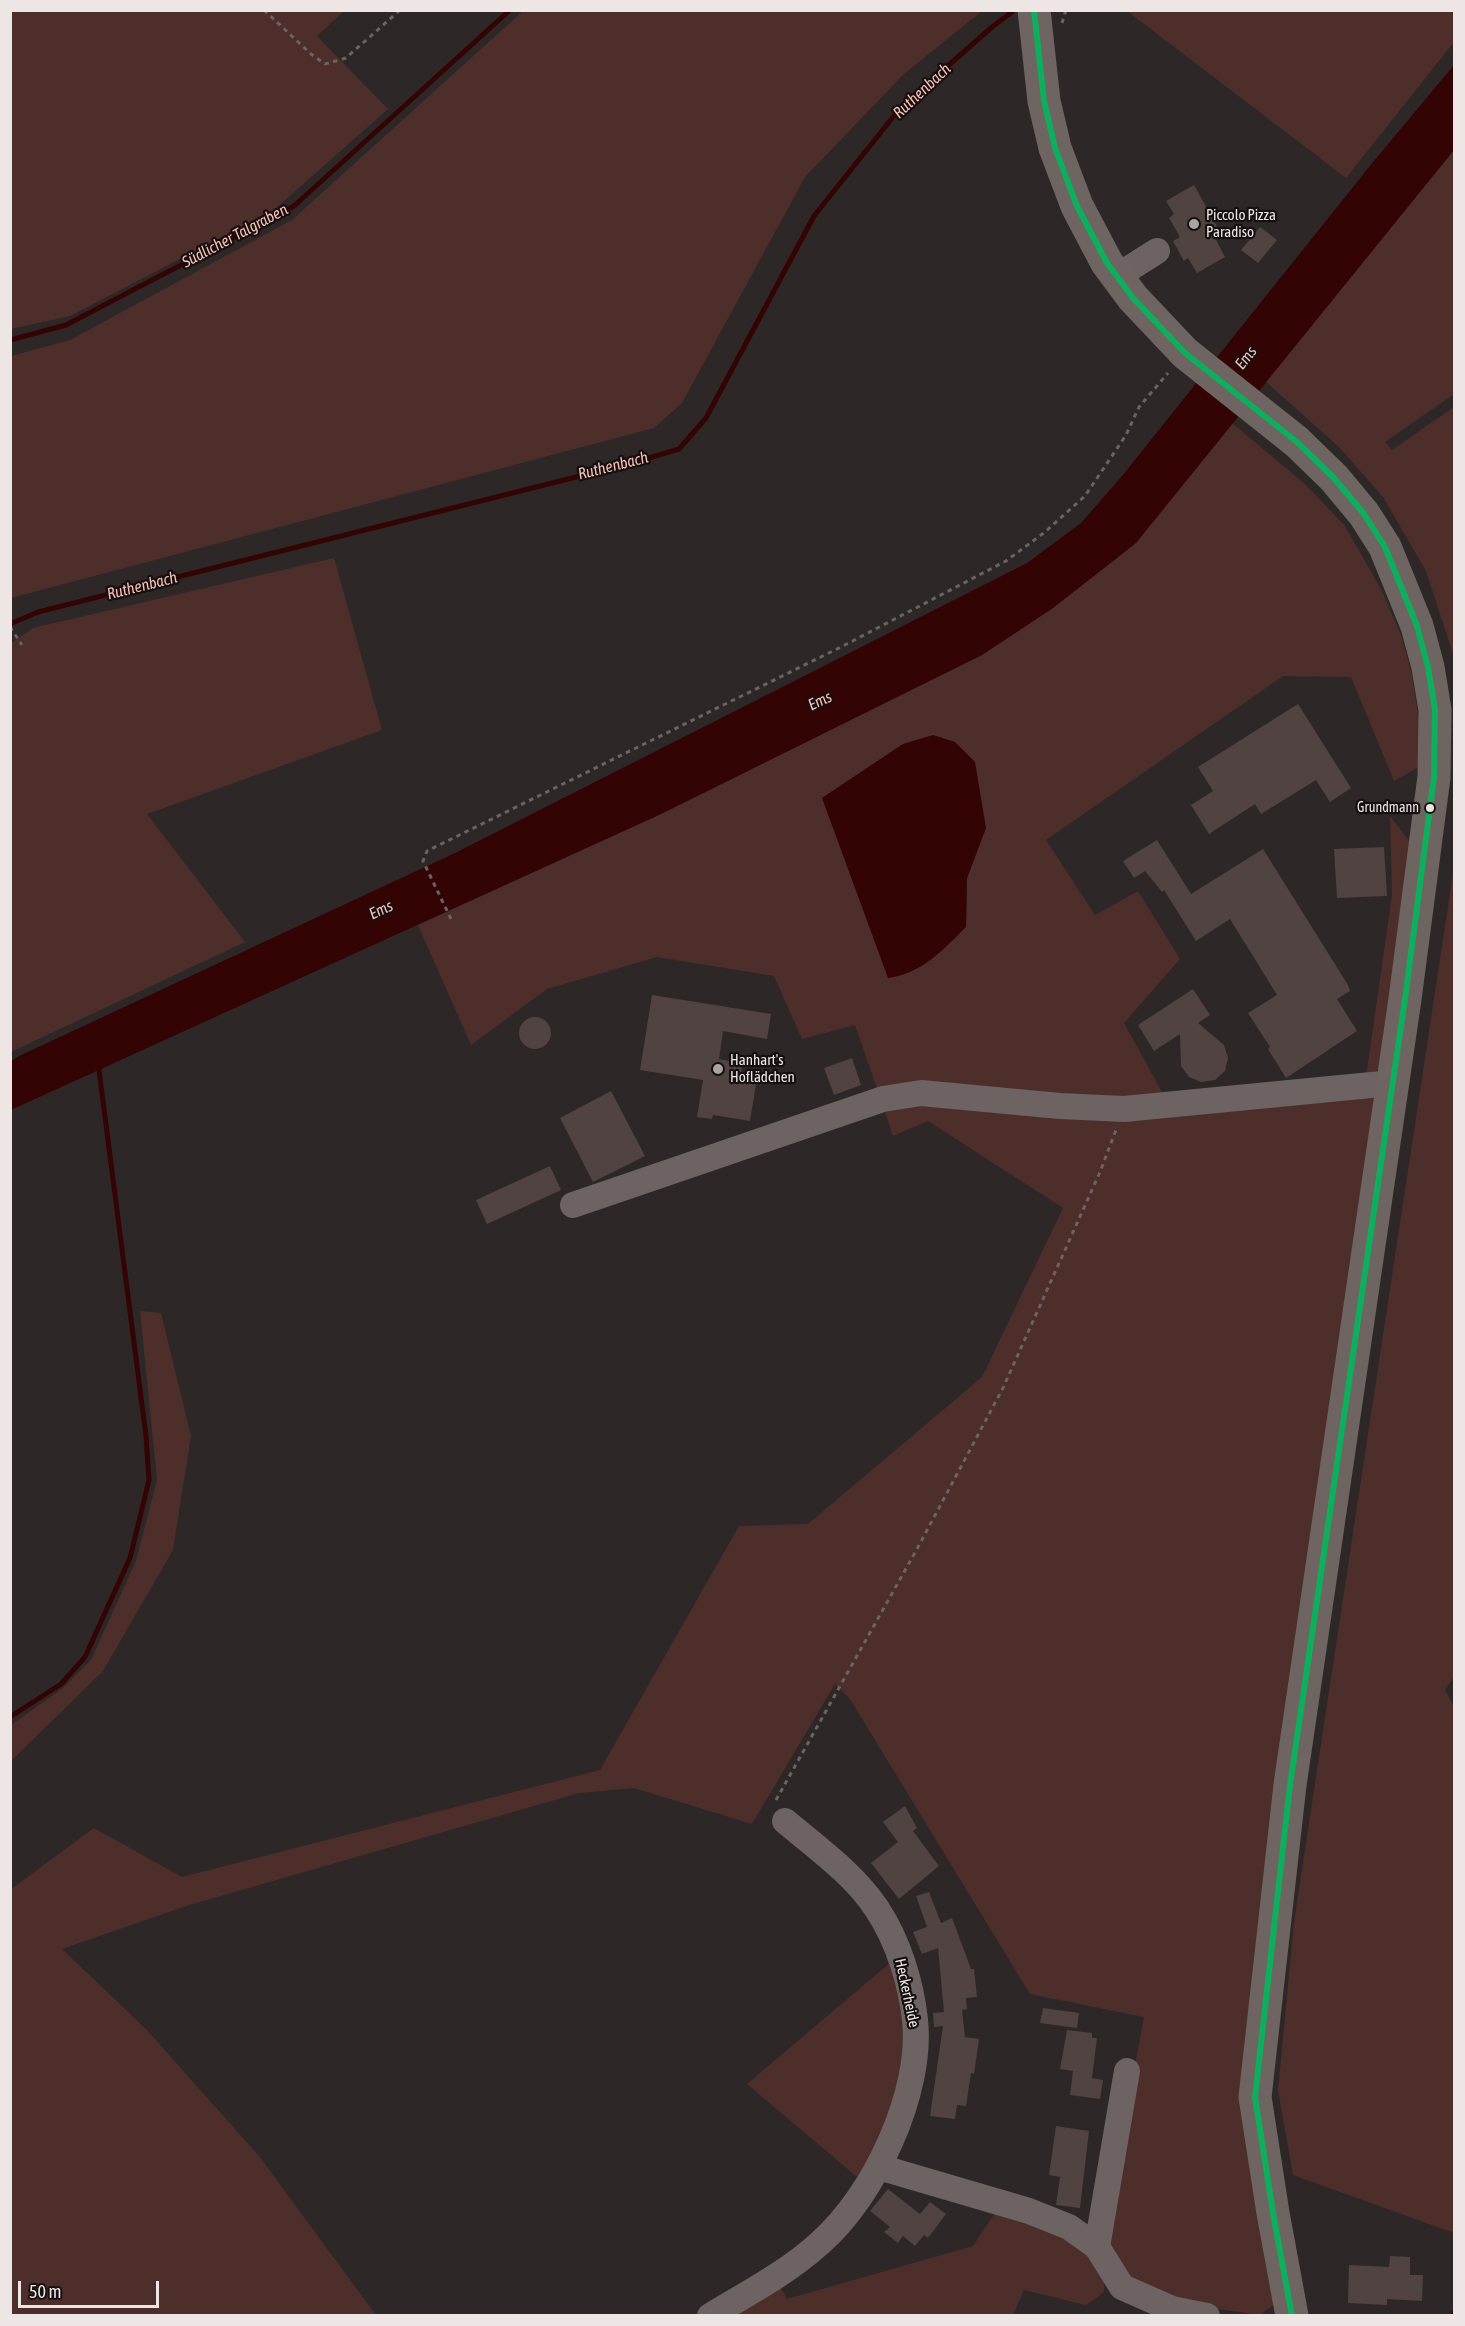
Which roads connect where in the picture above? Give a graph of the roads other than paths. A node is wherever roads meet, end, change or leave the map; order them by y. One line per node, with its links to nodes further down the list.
1 (1048, 17): 3 (main road)
2 (1157, 251): 3 (street)
3 (1116, 277): 4 (main road)
4 (1392, 1083): 5 (street); 12 (main road)
5 (573, 1205)
6 (785, 1821): 8 (street, Heckerheide)
7 (1127, 2071): 9 (street)
8 (879, 2167): 9 (street); 10 (street, Heckerheide)
9 (1097, 2247): 11 (street)
10 (710, 2316)
11 (1207, 2316)
12 (1292, 2316)

